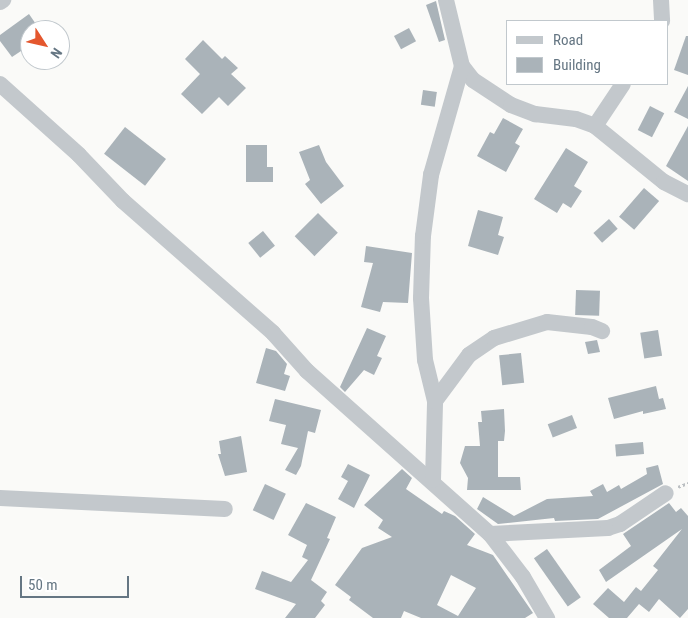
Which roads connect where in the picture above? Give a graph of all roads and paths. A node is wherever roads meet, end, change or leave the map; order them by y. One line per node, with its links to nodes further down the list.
1 (4, 0): 4 (street)
2 (446, 0): 6 (street)
3 (660, 0): 5 (street)
4 (0, 2)
5 (662, 20)
6 (462, 66): 9 (street); 12 (street)
7 (0, 84): 13 (street)
8 (622, 85): 9 (street)
9 (595, 126): 10 (street)
10 (688, 194)
11 (602, 331): 12 (street)
12 (435, 401): 13 (street)
13 (433, 480): 17 (street)
14 (666, 493): 17 (street)
15 (0, 498): 16 (street)
16 (225, 509)
17 (490, 534): 18 (street)
18 (548, 618)

